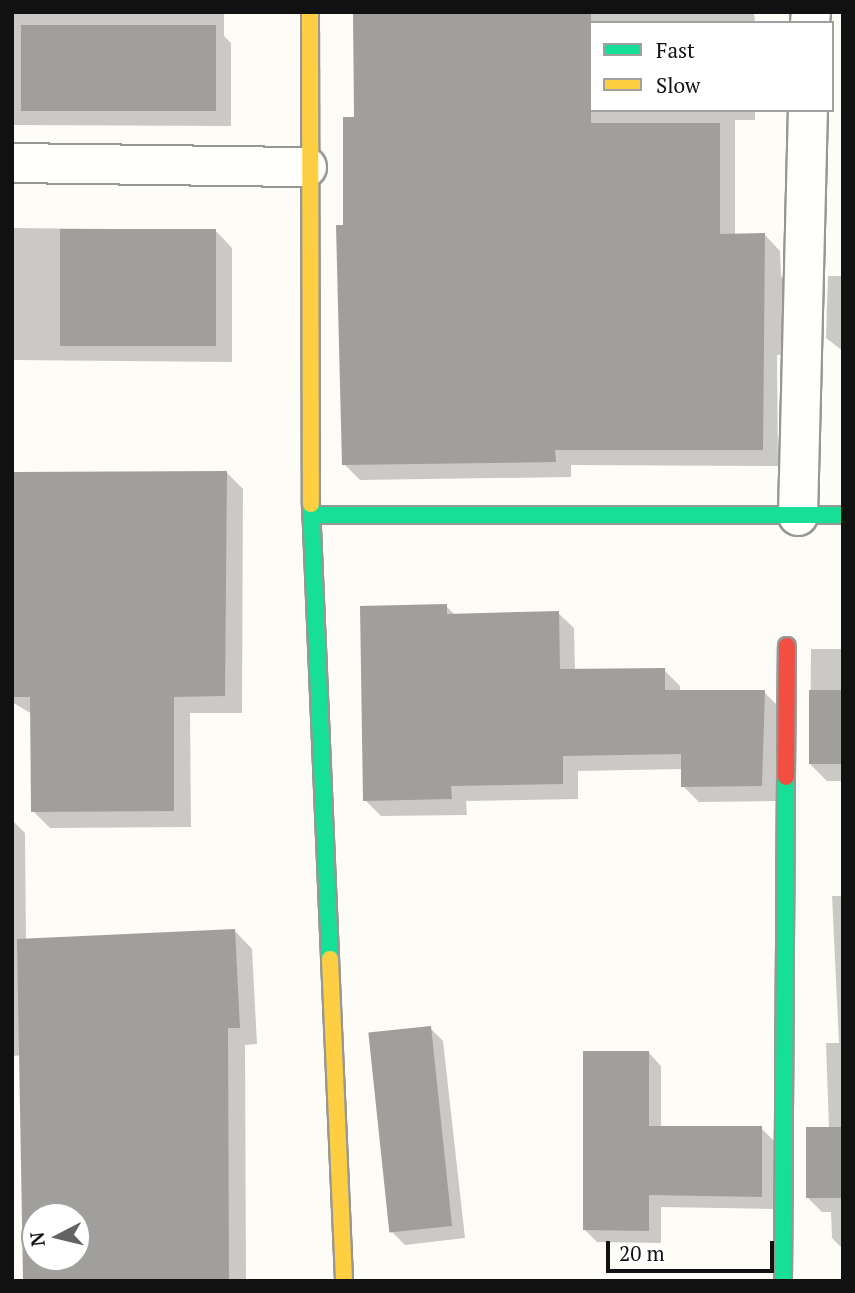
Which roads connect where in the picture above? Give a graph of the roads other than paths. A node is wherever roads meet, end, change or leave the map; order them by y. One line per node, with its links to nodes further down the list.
1 (310, 12): 4 (street)
2 (808, 112): 7 (street)
3 (12, 163): 4 (street)
4 (307, 167): 5 (street)
5 (311, 515): 7 (street); 9 (street)
6 (843, 515): 7 (street)
7 (798, 516)
8 (787, 646): 10 (street)
9 (344, 1281)
10 (783, 1281)

